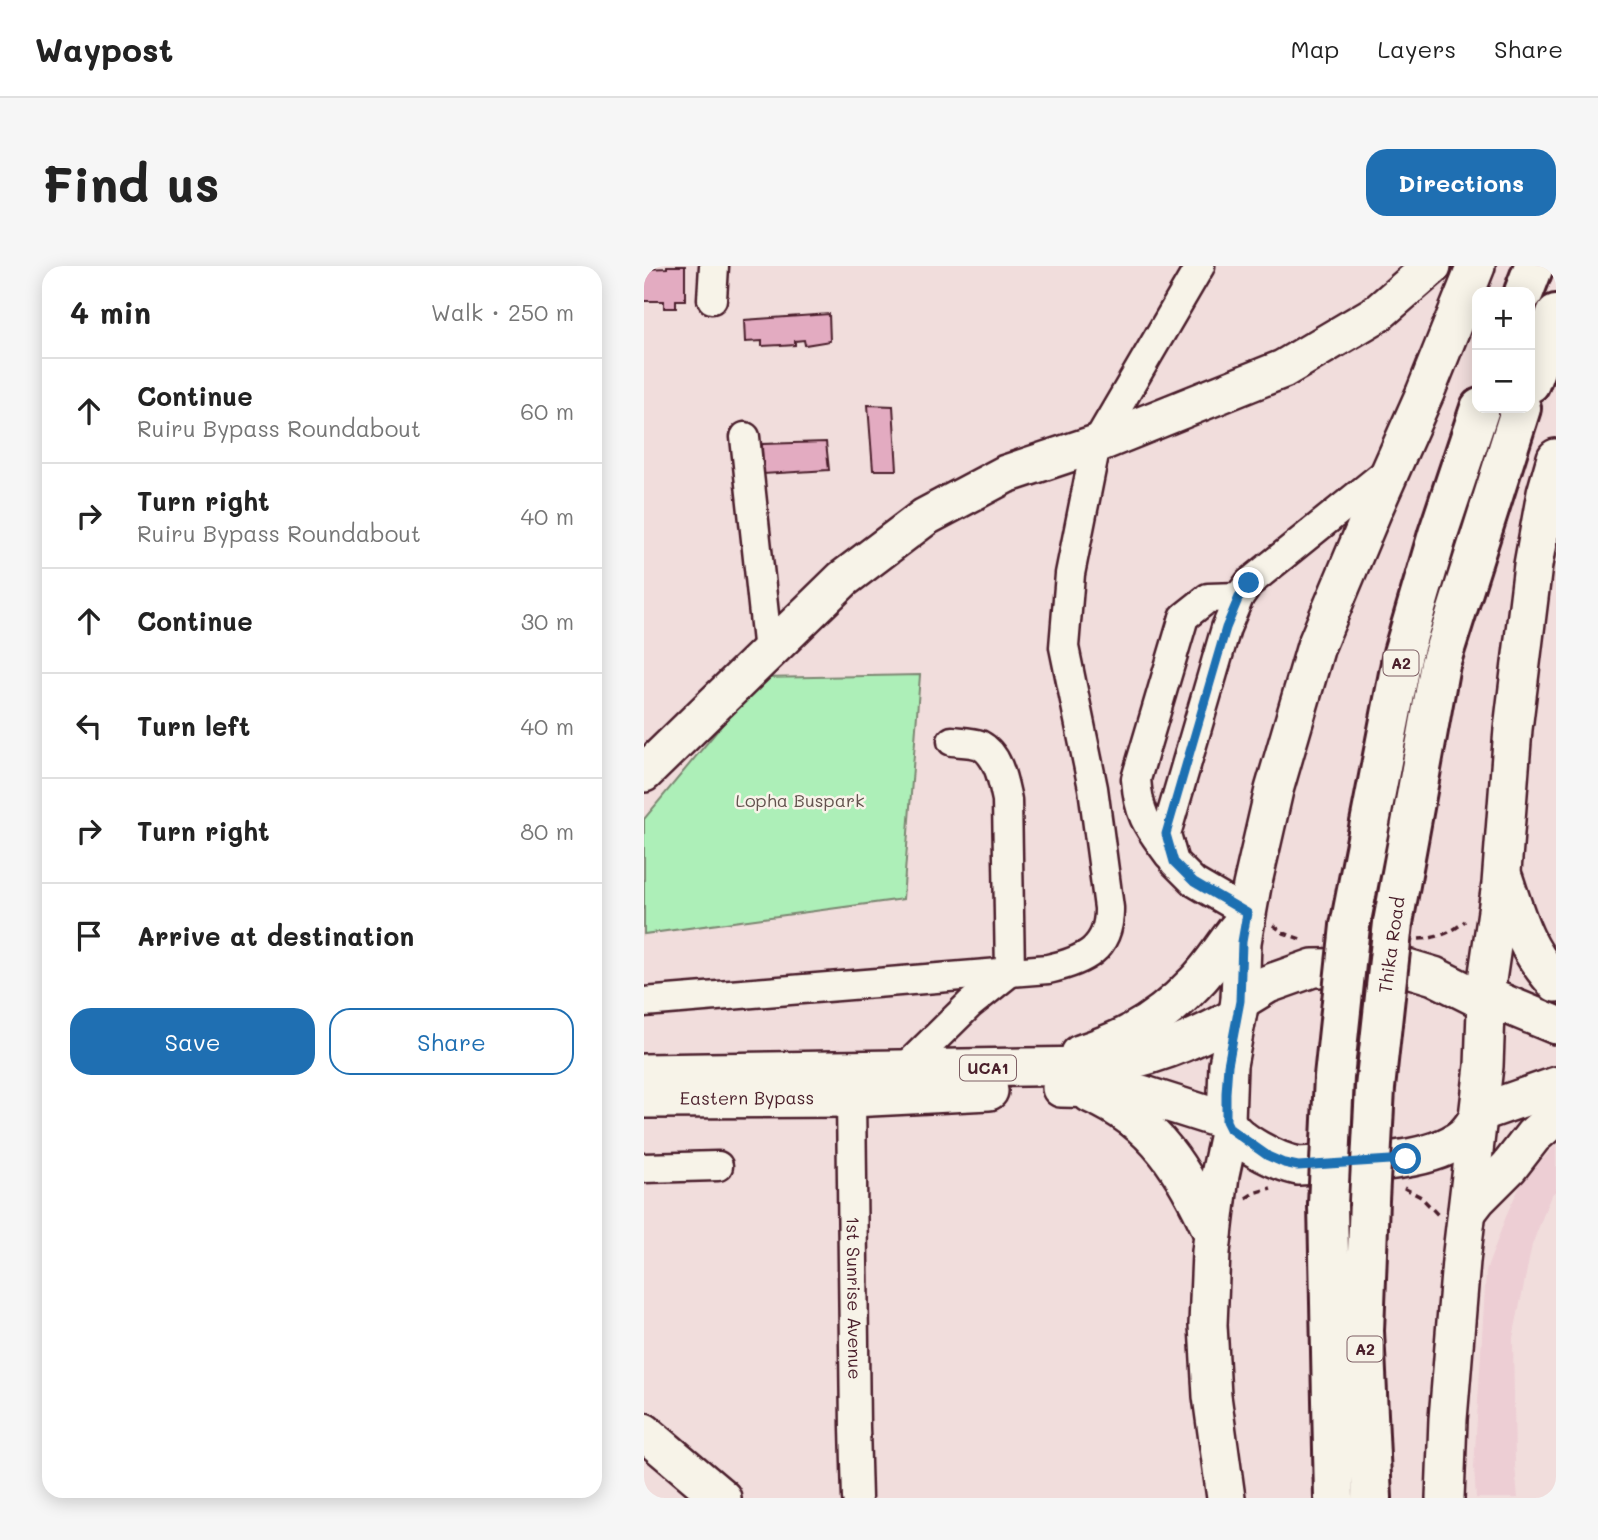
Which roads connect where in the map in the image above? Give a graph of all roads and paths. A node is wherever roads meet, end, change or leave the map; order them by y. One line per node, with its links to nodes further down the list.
1 (714, 266): 7 (street)
2 (1200, 266): 13 (street)
3 (1432, 266): 13 (main road)
4 (1476, 266): 15 (main road)
5 (1534, 266): 6 (highway)
6 (1526, 287)
7 (712, 299)
8 (1556, 314): 9 (highway)
9 (1535, 370)
10 (1478, 413): 46 (highway, A2, bridge)
11 (1519, 413): 47 (highway, Thika Road / A2, bridge)
12 (745, 437): 17 (street)
13 (1096, 444): 17 (main road); 23 (street)
14 (1556, 458): 21 (main road)
15 (1391, 468): 16 (street); 22 (main road)
16 (1239, 597): 20 (street); 20 (street)
17 (768, 652): 19 (main road)
18 (952, 741): 23 (street)
19 (644, 773)
20 (1174, 862): 22 (street)
21 (1502, 871): 24 (main road); 25 (main road)
22 (1247, 916): 27 (main road); 31 (main road)
23 (1010, 972): 26 (street); 29 (street)
24 (1556, 983)
25 (1484, 1001): 27 (main road); 28 (main road); 35 (main road)
26 (644, 1002)
27 (1238, 1009): 31 (main road, UCA1); 37 (main road)
28 (1556, 1025)
29 (905, 1068): 30 (main road, Eastern Bypass / UCA1); 31 (main road, UCA1)
30 (644, 1073)
31 (1060, 1078): 33 (main road, UCA1); 37 (main road, UCA1); 41 (main road)
32 (1556, 1086): 35 (main road)
33 (851, 1098): 34 (main road, Eastern Bypass / UCA1); 44 (street, 1st Sunrise Avenue)
34 (644, 1099)
35 (1479, 1116): 37 (main road); 40 (main road)
36 (1556, 1116): 40 (main road)
37 (1228, 1125): 41 (main road)
38 (718, 1166): 39 (street)
39 (644, 1168)
40 (1467, 1212): 48 (main road)
41 (1213, 1234): 45 (main road)
42 (645, 1433): 43 (main road)
43 (722, 1498)
44 (857, 1498)
45 (1226, 1498)
46 (1334, 1498)
47 (1372, 1498)
48 (1445, 1498)

